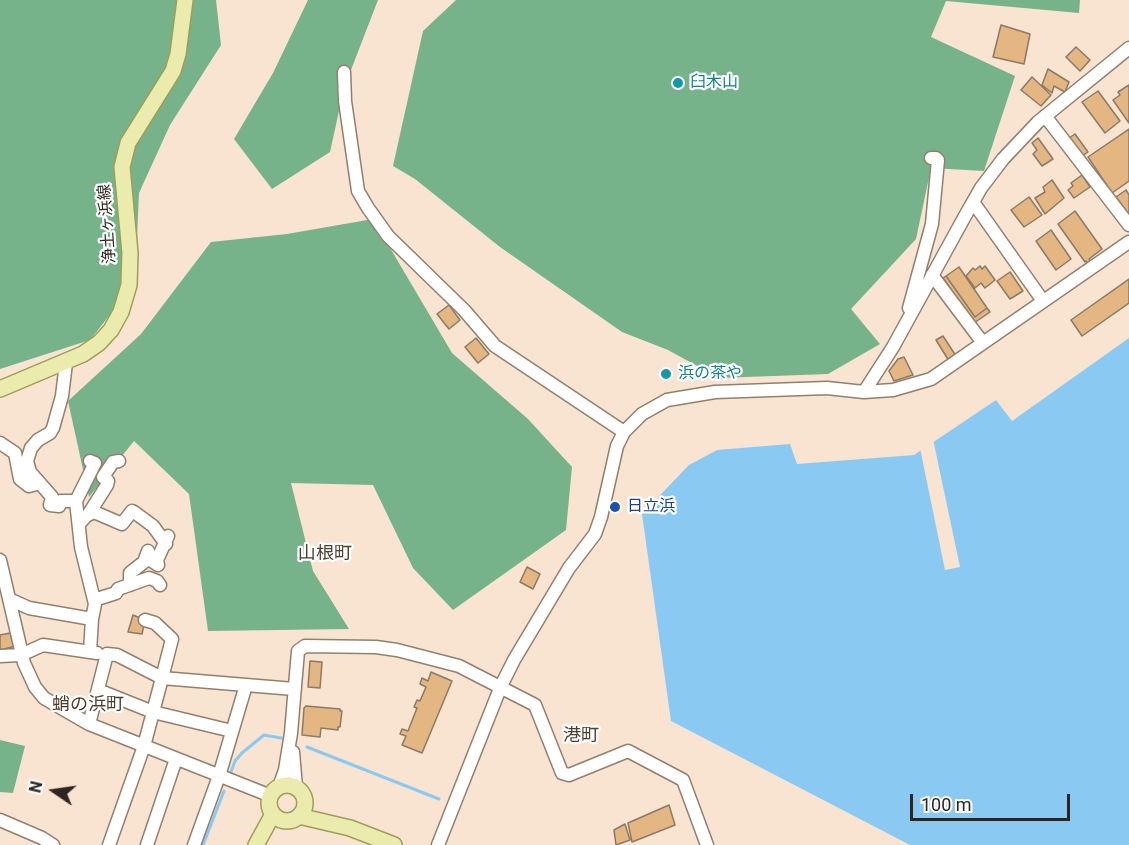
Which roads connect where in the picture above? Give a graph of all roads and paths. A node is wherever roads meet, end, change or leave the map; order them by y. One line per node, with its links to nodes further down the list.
1 (185, 0): 13 (main road, 浄土ヶ浜線)
2 (1129, 48): 4 (street)
3 (344, 72): 16 (street)
4 (1045, 116): 6 (street); 7 (street)
5 (931, 158): 11 (street)
6 (973, 202): 9 (street); 10 (street)
7 (1129, 225)
8 (1129, 242): 10 (street)
9 (932, 275): 11 (street); 12 (street)
10 (1043, 301): 12 (street)
11 (904, 326): 15 (street)
12 (983, 343): 15 (street)
13 (66, 363): 14 (main road, 浄土ヶ浜線); 20 (street)
14 (0, 389)
15 (864, 392): 16 (street)
16 (624, 432): 36 (street)
17 (0, 443): 20 (street)
18 (90, 461): 21 (street)
19 (119, 461): 22 (street)
20 (40, 483): 21 (street)
21 (76, 501): 22 (street)
22 (83, 520): 24 (street); 27 (street)
23 (0, 560): 26 (street)
24 (130, 585): 25 (street); 27 (street)
25 (160, 585)
26 (9, 599): 28 (street); 31 (street)
27 (94, 600): 28 (street)
28 (92, 619): 30 (street)
29 (145, 620): 34 (street)
30 (90, 652): 31 (street); 32 (street)
31 (23, 654): 33 (street); 40 (street)
32 (107, 654): 34 (street); 38 (street)
33 (0, 656)
34 (162, 678): 35 (street); 39 (street)
35 (246, 685): 37 (street); 41 (street)
36 (501, 686): 37 (street); 60 (street); 61 (street)
37 (294, 689): 42 (street)
38 (98, 690): 39 (street); 40 (street)
39 (153, 712): 41 (street); 43 (street)
40 (89, 724): 43 (street)
41 (232, 731): 45 (street)
42 (291, 733): 46 (street); 47 (street)
43 (144, 746): 44 (street); 54 (street)
44 (176, 759): 45 (street); 55 (street)
45 (219, 776): 47 (street); 56 (street)
46 (296, 787): 47 (main road); 48 (main road)
47 (275, 792): 49 (main road)
48 (305, 801): 50 (main road); 52 (main road)
49 (273, 814): 50 (main road); 57 (main road)
50 (293, 819): 52 (main road); 58 (main road)
51 (0, 820): 53 (street)
52 (350, 828): 59 (main road)
53 (53, 845)
54 (109, 845)
55 (147, 845)
56 (194, 845)
57 (256, 845)
58 (263, 845)
59 (394, 845)
60 (438, 845)
61 (707, 845)

